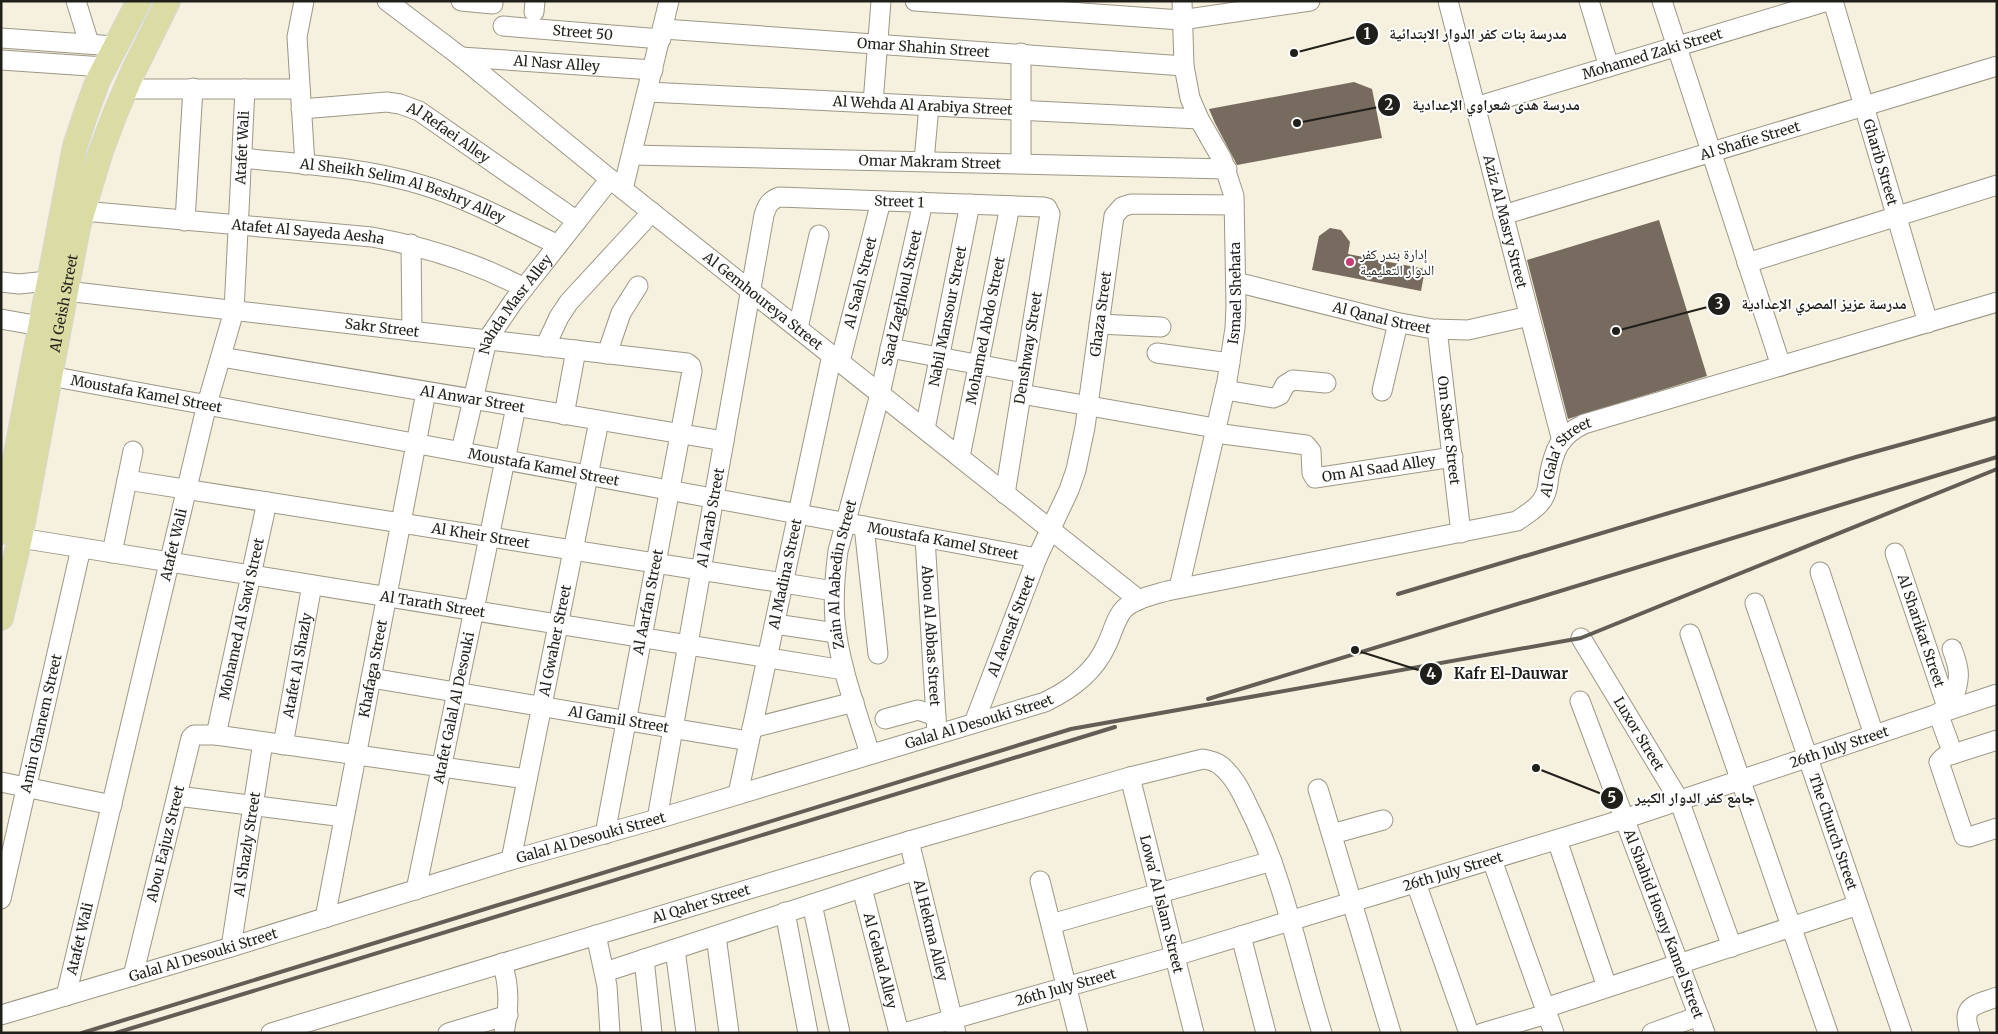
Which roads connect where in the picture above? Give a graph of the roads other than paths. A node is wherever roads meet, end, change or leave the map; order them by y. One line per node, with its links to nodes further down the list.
1 (76, 1): 24 (street)
2 (139, 1): 26 (main road, Al Geish Street)
3 (168, 1): 36 (main road, Al Geish Street)
4 (304, 1): 39 (street)
5 (387, 1): 29 (street, Al Gemhoureya Street)
6 (461, 1): 17 (street)
7 (669, 1): 22 (street)
8 (881, 1): 25 (street)
9 (915, 1): 18 (street)
10 (1182, 1): 20 (street, Ismael Shehata)
11 (1310, 1): 20 (street)
12 (1448, 1): 44 (street, Aziz Al Masry Street)
13 (1589, 1): 34 (street)
14 (1662, 1): 27 (street)
15 (1828, 1): 27 (street, Mohamed Zaki Street)
16 (1833, 1): 43 (street, Gharib Street)
17 (493, 4)
18 (1021, 5): 19 (street)
19 (1091, 8): 20 (street)
20 (1181, 20): 31 (street, Ismael Shehata)
21 (504, 26): 22 (street, Street 50)
22 (662, 34): 25 (street, Omar Shahin Street); 35 (street)
23 (1, 38): 24 (street)
24 (89, 43): 26 (street)
25 (878, 43): 28 (street, Omar Shahin Street); 41 (street)
26 (115, 46): 33 (main road, Al Geish Street)
27 (1676, 46): 34 (street, Mohamed Zaki Street); 48 (street)
28 (1021, 53): 31 (street, Omar Shahin Street); 46 (street)
29 (460, 57): 35 (street, Al Nasr Alley); 55 (street, Al Gemhoureya Street)
30 (1, 60): 33 (street)
31 (1184, 66): 47 (street, Ismael Shehata)
32 (1997, 66): 43 (street, Al Shafie Street)
33 (104, 67): 77 (main road, Al Geish Street)
34 (1609, 67): 44 (street, Mohamed Zaki Street)
35 (653, 70): 40 (street)
36 (126, 88): 37 (street); 63 (main road, Al Geish Street)
37 (193, 88): 38 (street); 68 (street)
38 (245, 89): 39 (street); 50 (street, Atafet Wali)
39 (300, 89): 45 (street)
40 (648, 92): 41 (street, Al Wehda Al Arabiya Street); 49 (street)
41 (873, 103): 42 (street, Al Wehda Al Arabiya Street)
42 (929, 106): 46 (street, Al Wehda Al Arabiya Street); 51 (street)
43 (1863, 106): 48 (street, Al Shafie Street); 67 (street, Gharib Street)
44 (1475, 107): 65 (street, Aziz Al Masry Street)
45 (301, 109): 53 (street); 69 (street, Al Refaei Alley)
46 (1021, 110): 47 (street, Al Wehda Al Arabiya Street); 52 (street)
47 (1199, 119): 54 (street, Ismael Shehata)
48 (1711, 152): 65 (street, Al Shafie Street); 74 (street)
49 (632, 154): 51 (street, Omar Makram Street); 55 (street)
50 (242, 158): 53 (street, Al Sheikh Selim Al Beshry Alley); 70 (street, Atafet Wali)
51 (924, 161): 52 (street, Omar Makram Street)
52 (1021, 164): 54 (street, Omar Makram Street)
53 (305, 165): 73 (street, Al Sheikh Selim Al Beshry Alley)
54 (1226, 169): 60 (street, Ismael Shehata)
55 (617, 184): 64 (street, Al Gemhoureya Street); 69 (street, Nahda Masr Alley)
56 (1997, 185): 67 (street)
57 (881, 201): 58 (street, Street 1); 66 (street, Street 1); 101 (street, Al Saah Street)
58 (923, 202): 59 (street, Street 1); 95 (street, Saad Zaghloul Street)
59 (970, 204): 61 (street, Street 1); 100 (street, Nabil Mansour Street)
60 (1234, 205): 76 (street, Ismael Shehata); 87 (street, Ghaza Street)
61 (1010, 206): 62 (street, Street 1); 103 (street, Mohamed Abdo Street)
62 (1043, 207): 106 (street, Denshway Street)
63 (83, 211): 68 (street, Atafet Al Sayeda Aesha); 77 (main road, Al Geish Street)
64 (652, 212): 80 (street, Al Gemhoureya Street); 94 (street)
65 (1503, 215): 83 (street, Aziz Al Masry Street)
66 (764, 216): 80 (street, Al Aarab Street)
67 (1896, 216): 74 (street); 86 (street, Gharib Street)
68 (184, 221): 70 (street, Atafet Al Sayeda Aesha)
69 (577, 221): 73 (street, Nahda Masr Alley)
70 (238, 226): 72 (street, Atafet Al Sayeda Aesha); 82 (street, Atafet Wali)
71 (819, 235): 90 (street)
72 (412, 244): 79 (street, Atafet Al Sayeda Aesha); 92 (street)
73 (558, 245): 79 (street, Nahda Masr Alley)
74 (1747, 263): 104 (street)
75 (1, 282): 77 (street, Sakr Street)
76 (1236, 282): 85 (street, Al Qanal Street); 102 (street, Ismael Shehata)
77 (57, 286): 82 (street, Sakr Street); 88 (main road, Al Geish Street)
78 (638, 286): 98 (street)
79 (524, 288): 93 (street, Nahda Masr Alley)
80 (751, 290): 90 (street, Al Gemhoureya Street); 124 (street, Al Aarab Street)
81 (1997, 302): 86 (street, Al Gala' Street)
82 (234, 311): 92 (street, Sakr Street); 99 (street, Atafet Wali)
83 (1529, 316): 91 (street, Al Qanal Street); 123 (street, Aziz Al Masry Street)
84 (1, 319): 88 (street)
85 (1398, 323): 91 (street, Al Qanal Street); 110 (street)
86 (1928, 323): 104 (street, Al Gala' Street)
87 (1099, 324): 89 (street); 116 (street, Ghaza Street)
88 (49, 327): 107 (main road, Al Geish Street); 143 (main road, Al Geish Street)
89 (1161, 327)
90 (798, 328): 101 (street, Al Gemhoureya Street)
91 (1438, 329): 129 (street, Om Saber Street)
92 (412, 331): 93 (street, Sakr Street)
93 (487, 340): 94 (street, Sakr Street); 114 (street, Nahda Masr Alley)
94 (545, 347): 96 (street, Sakr Street)
95 (890, 348): 100 (street); 112 (street, Saad Zaghloul Street)
96 (576, 350): 98 (street, Sakr Street); 118 (street)
97 (1157, 353): 102 (street)
98 (607, 354): 105 (street, Sakr Street)
99 (221, 357): 111 (street, Al Anwar Street); 115 (street, Atafet Wali)
100 (940, 357): 103 (street); 120 (street, Nabil Mansour Street)
101 (836, 358): 112 (street, Al Gemhoureya Street); 138 (street, Al Madina Street)
102 (1230, 363): 109 (street, Ismael Shehata)
103 (978, 364): 106 (street); 128 (street, Mohamed Abdo Street)
104 (1781, 366): 123 (street, Al Gala' Street)
105 (692, 371): 122 (street, Al Aarfan Street)
106 (1024, 373): 113 (street, Denshway Street)
107 (50, 376): 115 (street, Moustafa Kamel Street); 143 (main road, Al Geish Street)
108 (1326, 382): 109 (street)
109 (1224, 390): 121 (street, Ismael Shehata)
110 (1382, 390)
111 (426, 392): 114 (street, Al Anwar Street); 125 (street, Khafaga Street)
112 (880, 394): 120 (street, Al Gemhoureya Street); 140 (street, Zain Al Aabedin Street)
113 (1021, 394): 116 (street); 135 (street, Denshway Street)
114 (473, 399): 117 (street, Al Anwar Street); 127 (street, Nahda Masr Alley)
115 (207, 404): 125 (street, Moustafa Kamel Street); 133 (street, Atafet Wali)
116 (1088, 406): 121 (street); 141 (street, Ghaza Street)
117 (516, 407): 118 (street, Al Anwar Street); 130 (street, Atafet Galal Al Desouki)
118 (564, 415): 119 (street, Al Anwar Street)
119 (599, 421): 122 (street, Al Anwar Street); 131 (street, Al Gwaher Street)
120 (925, 429): 128 (street, Al Gemhoureya Street)
121 (1215, 431): 129 (street, Om Al Saad Alley); 158 (street, Ismael Shehata)
122 (680, 434): 124 (street, Al Anwar Street); 134 (street, Al Aarfan Street)
123 (1562, 440): 142 (street, Al Gala' Street)
124 (724, 442): 136 (street, Al Aarab Street)
125 (416, 443): 127 (street, Moustafa Kamel Street); 139 (street, Khafaga Street)
126 (133, 451): 132 (street)
127 (461, 451): 130 (street, Moustafa Kamel Street)
128 (960, 457): 135 (street, Al Gemhoureya Street)
129 (1453, 457): 142 (street, Om Saber Street)
130 (505, 460): 131 (street, Moustafa Kamel Street); 144 (street, Atafet Galal Al Desouki)
131 (588, 475): 134 (street, Moustafa Kamel Street); 147 (street, Al Gwaher Street)
132 (127, 480): 133 (street, Al Kheir Street); 148 (street)
133 (186, 489): 137 (street, Al Kheir Street); 151 (street, Atafet Wali)
134 (669, 490): 136 (street, Moustafa Kamel Street); 152 (street, Al Aarfan Street)
135 (1006, 494): 141 (street, Al Gemhoureya Street)
136 (714, 498): 138 (street, Moustafa Kamel Street); 153 (street, Al Aarab Street)
137 (267, 502): 139 (street, Al Kheir Street); 155 (street, Mohamed Al Sawi Street)
138 (798, 514): 140 (street, Moustafa Kamel Street); 156 (street, Al Madina Street)
139 (401, 523): 144 (street, Al Kheir Street); 160 (street, Khafaga Street)
140 (855, 524): 145 (street, Moustafa Kamel Street); 159 (street, Zain Al Aabedin Street); 173 (street)
141 (1051, 530): 150 (street, Al Aensaf Street); 161 (street, Al Gemhoureya Street)
142 (1461, 533): 158 (street, Al Gala' Street)
143 (10, 535): 146 (street, Al Tarath Street); 164 (main road, Al Geish Street)
144 (489, 537): 147 (street, Al Kheir Street); 163 (street, Atafet Galal Al Desouki)
145 (925, 538): 150 (street, Moustafa Kamel Street); 186 (street, Abou Al Abbas Street)
146 (81, 548): 148 (street, Al Tarath Street); 203 (street, Amin Ghanem Street)
147 (573, 550): 152 (street, Al Kheir Street); 165 (street, Al Gwaher Street)
148 (112, 553): 151 (street, Al Tarath Street)
149 (1895, 553): 182 (street, Al Sharikat Street)
150 (1037, 558): 185 (street, Al Aensaf Street)
151 (169, 562): 155 (street, Al Tarath Street); 208 (street, Atafet Wali)
152 (656, 563): 153 (street, Al Kheir Street); 169 (street, Al Aarfan Street)
153 (701, 570): 156 (street, Al Kheir Street); 171 (street, Al Aarab Street)
154 (1820, 572): 190 (street)
155 (250, 576): 157 (street, Al Tarath Street); 188 (street, Mohamed Al Sawi Street)
156 (783, 583): 159 (street, Al Kheir Street); 166 (street, Al Madina Street)
157 (312, 585): 160 (street, Al Tarath Street); 193 (street, Atafet Al Shazly)
158 (1179, 588): 161 (street, Al Gala' Street)
159 (834, 591): 167 (street, Zain Al Aabedin Street)
160 (387, 597): 163 (street, Al Tarath Street); 176 (street, Khafaga Street)
161 (1139, 600): 185 (street, Galal Al Desouki Street)
162 (1755, 603): 197 (street, The Church Street)
163 (474, 611): 165 (street, Al Tarath Street); 177 (street, Atafet Galal Al Desouki)
164 (1, 618)
165 (558, 624): 169 (street, Al Tarath Street); 181 (street, Al Gwaher Street)
166 (775, 624): 167 (street); 174 (street, Al Madina Street)
167 (836, 633): 175 (street, Zain Al Aabedin Street)
168 (1690, 634): 201 (street)
169 (642, 638): 171 (street, Al Tarath Street); 184 (street, Al Aarfan Street)
170 (1581, 638): 207 (street, Luxor Street)
171 (688, 645): 174 (street, Al Tarath Street); 187 (street, Al Aarab Street)
172 (1952, 649): 182 (street)
173 (878, 654)
174 (767, 658): 175 (street, Al Tarath Street); 189 (street, Al Madina Street)
175 (844, 670): 180 (street, Zain Al Aabedin Street)
176 (371, 678): 177 (street, Al Gamil Street); 196 (street, Khafaga Street)
177 (457, 693): 181 (street, Al Gamil Street); 198 (street, Atafet Galal Al Desouki)
178 (1997, 694): 182 (street, 26th July Street)
179 (1580, 701): 212 (street, Al Shahid Hosny Kamel Street)
180 (854, 702): 189 (street, Al Gamil Street); 194 (street, Zain Al Aabedin Street)
181 (542, 707): 184 (street, Al Gamil Street); 200 (street, Al Gwaher Street)
182 (1946, 711): 190 (street, 26th July Street); 195 (street, Al Sharikat Street)
183 (885, 719): 186 (street)
184 (626, 721): 187 (street, Al Gamil Street); 215 (street, Al Aarfan Street)
185 (974, 723): 186 (street, Galal Al Desouki Street)
186 (937, 725): 194 (street, Galal Al Desouki Street)
187 (673, 728): 189 (street, Al Gamil Street); 211 (street, Al Aarab Street)
188 (216, 735): 192 (street); 206 (street, Abou Eajuz Street)
189 (751, 735): 205 (street, Al Madina Street)
190 (1874, 735): 197 (street, 26th July Street)
191 (1997, 740): 195 (street)
192 (263, 742): 193 (street); 209 (street, Al Shazly Street)
193 (283, 745): 196 (street)
194 (870, 754): 205 (street, Galal Al Desouki Street)
195 (1952, 754): 214 (street)
196 (356, 755): 198 (street); 210 (street, Khafaga Street)
197 (1807, 756): 201 (street, 26th July Street); 231 (street, The Church Street)
198 (442, 767): 200 (street); 226 (street, Atafet Galal Al Desouki)
199 (1130, 777): 218 (street, Al Qaher Street); 221 (street, Al Qaher Street); 227 (street, Lowa' Al Islam Street)
200 (527, 779): 219 (street, Al Gwaher Street)
201 (1740, 780): 207 (street, 26th July Street); 236 (street)
202 (1, 782): 203 (street)
203 (27, 787): 208 (street); 228 (street, Amin Ghanem Street)
204 (1318, 789): 216 (street)
205 (738, 794): 211 (street, Galal Al Desouki Street)
206 (177, 796): 209 (street); 248 (street, Abou Eajuz Street)
207 (1679, 800): 212 (street, 26th July Street); 240 (street, Luxor Street)
208 (112, 805): 251 (street, Atafet Wali)
209 (253, 805): 210 (street); 241 (street, Al Shazly Street)
210 (344, 817): 233 (street, Khafaga Street)
211 (657, 819): 215 (street, Galal Al Desouki Street)
212 (1624, 819): 217 (street, 26th July Street); 246 (street, Al Shahid Hosny Kamel Street)
213 (1383, 820): 216 (street)
214 (1997, 828)
215 (605, 834): 219 (street, Galal Al Desouki Street)
216 (1332, 834): 229 (street)
217 (1557, 840): 220 (street, 26th July Street); 250 (street)
218 (909, 841): 222 (street, Al Hekma Alley); 237 (street, Al Qaher Street)
219 (511, 860): 226 (street, Galal Al Desouki Street)
220 (1492, 860): 224 (street, 26th July Street); 253 (street)
221 (1272, 861): 227 (street); 234 (street, Al Qaher Street)
222 (916, 870): 225 (street); 257 (street, Al Hekma Alley)
223 (1040, 881): 235 (street)
224 (1416, 883): 229 (street, 26th July Street); 273 (street)
225 (862, 888): 230 (street); 266 (street, Al Gehad Alley)
226 (416, 890): 233 (street, Galal Al Desouki Street)
227 (1160, 893): 235 (street); 243 (street, Lowa' Al Islam Street)
228 (1, 899)
229 (1352, 902): 234 (street, 26th July Street); 272 (street)
230 (812, 904): 232 (street); 265 (street)
231 (1858, 905): 236 (street); 278 (street, The Church Street)
232 (786, 912): 238 (street); 264 (street)
233 (325, 918): 241 (street, Galal Al Desouki Street)
234 (1290, 921): 239 (street, 26th July Street); 271 (street, Al Qaher Street)
235 (1051, 924): 249 (street)
236 (1791, 927): 240 (street); 277 (street)
237 (596, 935): 245 (street, Al Qaher Street); 247 (street)
238 (716, 936): 242 (street); 263 (street)
239 (1241, 936): 243 (street, 26th July Street); 270 (street)
240 (1732, 946): 246 (street)
241 (231, 947): 248 (street, Galal Al Desouki Street)
242 (675, 949): 244 (street); 262 (street)
243 (1175, 956): 249 (street, 26th July Street); 269 (street, Lowa' Al Islam Street)
244 (644, 959): 247 (street); 261 (street)
245 (502, 963): 255 (street); 258 (street, Al Qaher Street)
246 (1679, 964): 250 (street); 256 (street, Al Shahid Hosny Kamel Street)
247 (605, 972): 260 (street)
248 (133, 976): 251 (street, Galal Al Desouki Street)
249 (1067, 987): 257 (street, 26th July Street); 268 (street)
250 (1607, 987): 253 (street)
251 (66, 996): 254 (street, Galal Al Desouki Street)
252 (1997, 997): 279 (street)
253 (1546, 1011): 274 (street); 275 (street)
254 (1, 1015)
255 (506, 1024): 259 (street)
256 (1702, 1024): 276 (street)
257 (954, 1026): 267 (street, 26th July Street)
258 (271, 1033)
259 (448, 1033)
260 (610, 1033)
261 (652, 1033)
262 (686, 1033)
263 (729, 1033)
264 (808, 1033)
265 (840, 1033)
266 (899, 1033)
267 (904, 1033)
268 (1078, 1033)
269 (1193, 1033)
270 (1266, 1033)
271 (1322, 1033)
272 (1391, 1033)
273 (1469, 1033)
274 (1482, 1033)
275 (1554, 1033)
276 (1652, 1033)
277 (1828, 1033)
278 (1902, 1033)
279 (1970, 1033)

